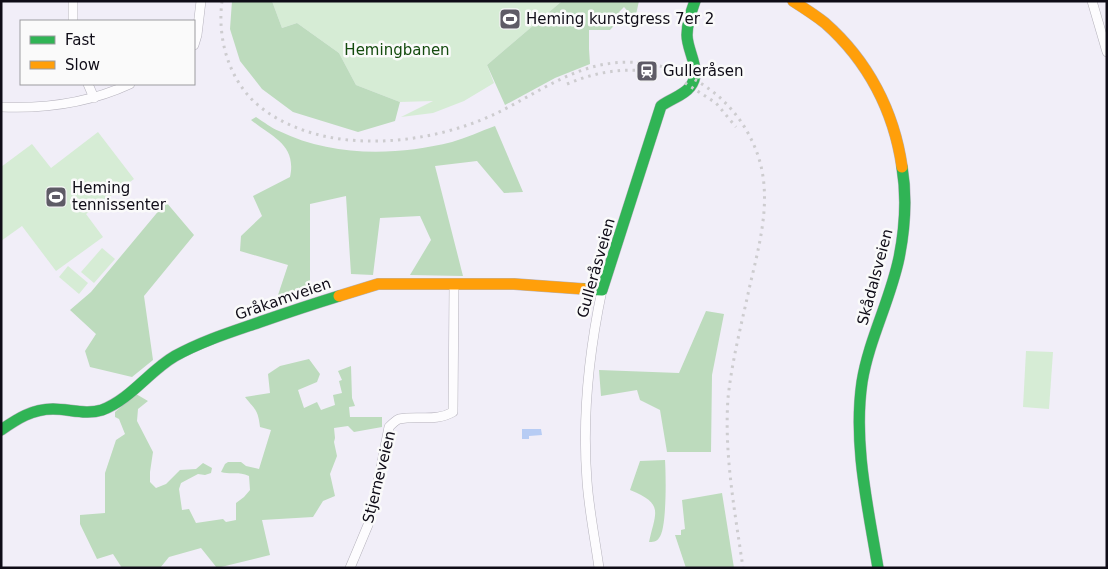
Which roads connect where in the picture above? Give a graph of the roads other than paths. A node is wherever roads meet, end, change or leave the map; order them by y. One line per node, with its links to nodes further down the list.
1 (73, 1): 6 (street)
2 (200, 1): 7 (street)
3 (695, 1): 14 (street, Gulleråsveien)
4 (793, 1): 18 (street, Skådalsveien)
5 (1092, 1): 8 (street)
6 (73, 20)
7 (195, 42)
8 (1107, 52)
9 (88, 85): 11 (street)
10 (127, 85): 11 (street)
11 (94, 98): 12 (street)
12 (1, 107)
13 (454, 285): 14 (street, Gråkamveien); 15 (street, Gråkamveien); 16 (street, Stjerneveien)
14 (602, 290): 17 (street, Gulleråsveien)
15 (1, 430)
16 (350, 568)
17 (599, 568)
18 (878, 568)

